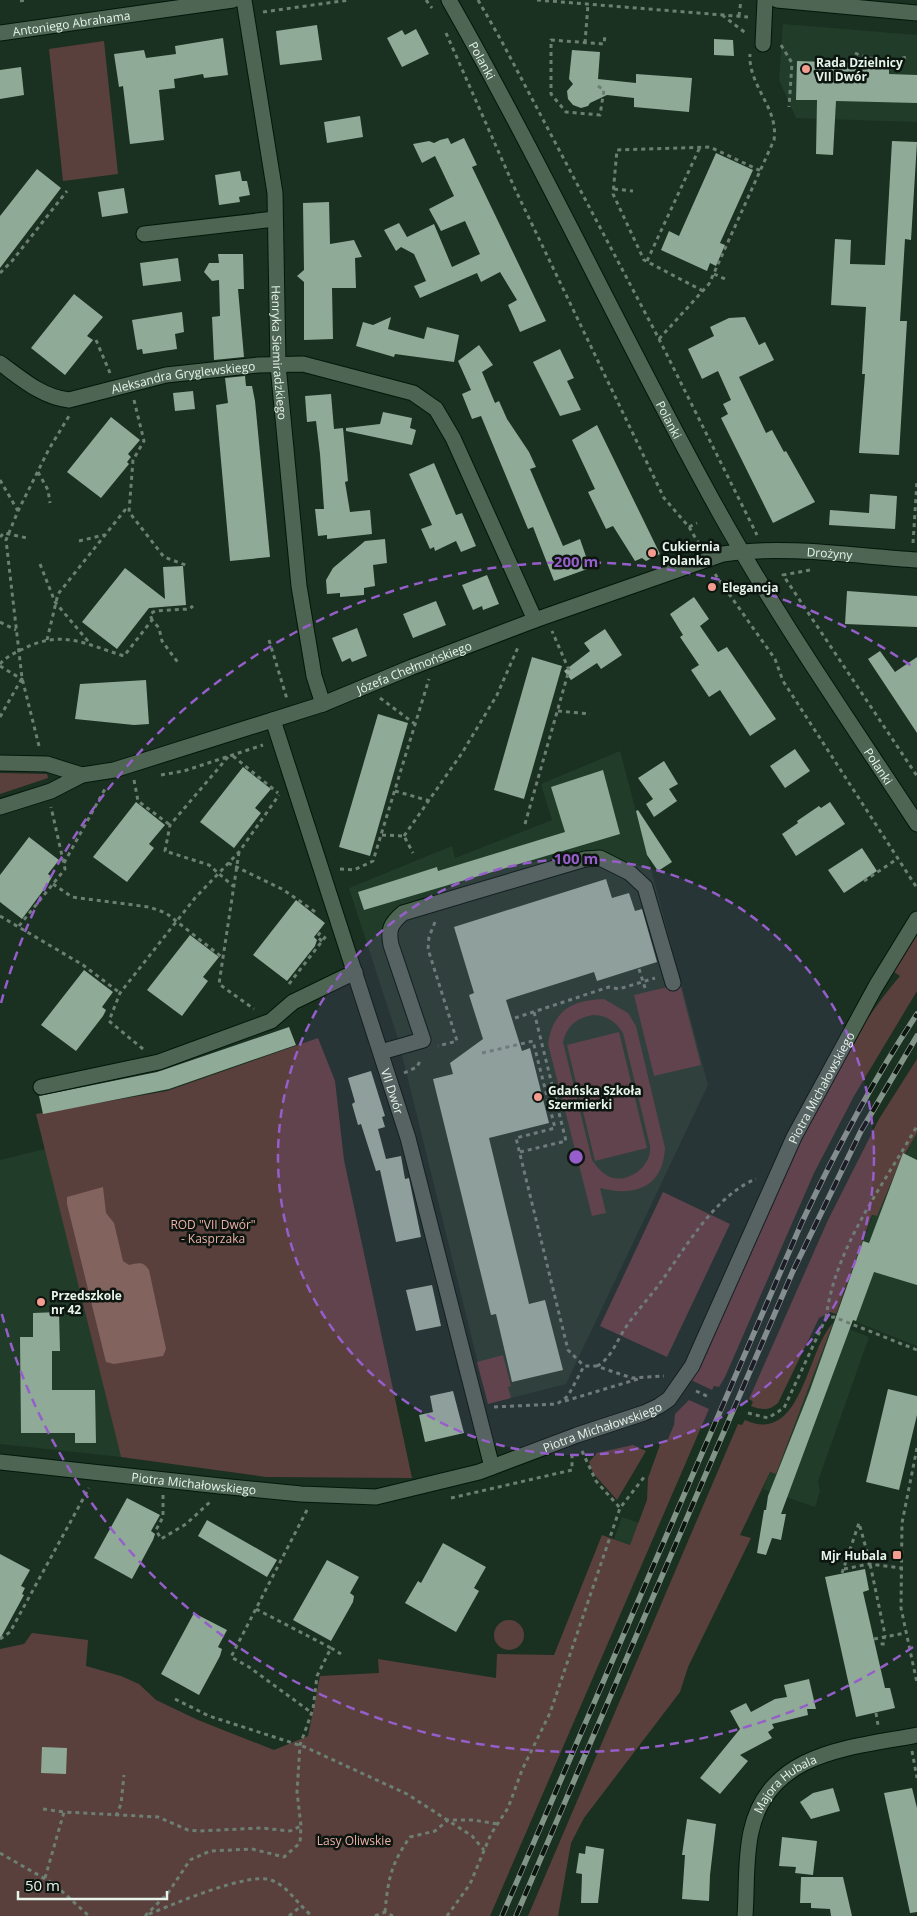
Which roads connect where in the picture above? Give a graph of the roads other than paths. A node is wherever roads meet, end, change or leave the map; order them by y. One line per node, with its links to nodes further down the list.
1 (233, 0): 7 (street, Antoniego Abrahama)
2 (244, 0): 9 (street, Henryka Siemiradzkiego)
3 (449, 0): 13 (street, Polanki)
4 (765, 0): 8 (street)
5 (777, 0): 6 (street)
6 (917, 13)
7 (0, 33)
8 (757, 48)
9 (275, 220): 10 (street); 12 (street, Henryka Siemiradzkiego)
10 (144, 234)
11 (0, 363): 12 (street, Aleksandra Gryglewskiego)
12 (278, 364): 15 (street, Aleksandra Gryglewskiego); 16 (street, Henryka Siemiradzkiego)
13 (742, 551): 14 (street, Drożyny); 15 (street, Józefa Chełmońskiego); 21 (street, Polanki)
14 (917, 560)
15 (535, 620): 16 (street, Józefa Chełmońskiego)
16 (324, 704): 17 (street, Józefa Chełmońskiego)
17 (273, 720): 19 (street, Józefa Chełmońskiego); 23 (street, VII Dwór)
18 (0, 762): 19 (street, Józefa Chełmońskiego)
19 (82, 774): 20 (street, Józefa Chełmońskiego)
20 (0, 807)
21 (917, 824)
22 (917, 919): 28 (street, Piotra Michałowskiego)
23 (355, 972): 25 (street, VII Dwór); 26 (street)
24 (672, 978): 25 (street)
25 (381, 1052): 28 (street, VII Dwór)
26 (41, 1086)
27 (0, 1462): 28 (street, Piotra Michałowskiego)
28 (492, 1467)
29 (917, 1735): 30 (street, Majora Hubala)
30 (745, 1916)

